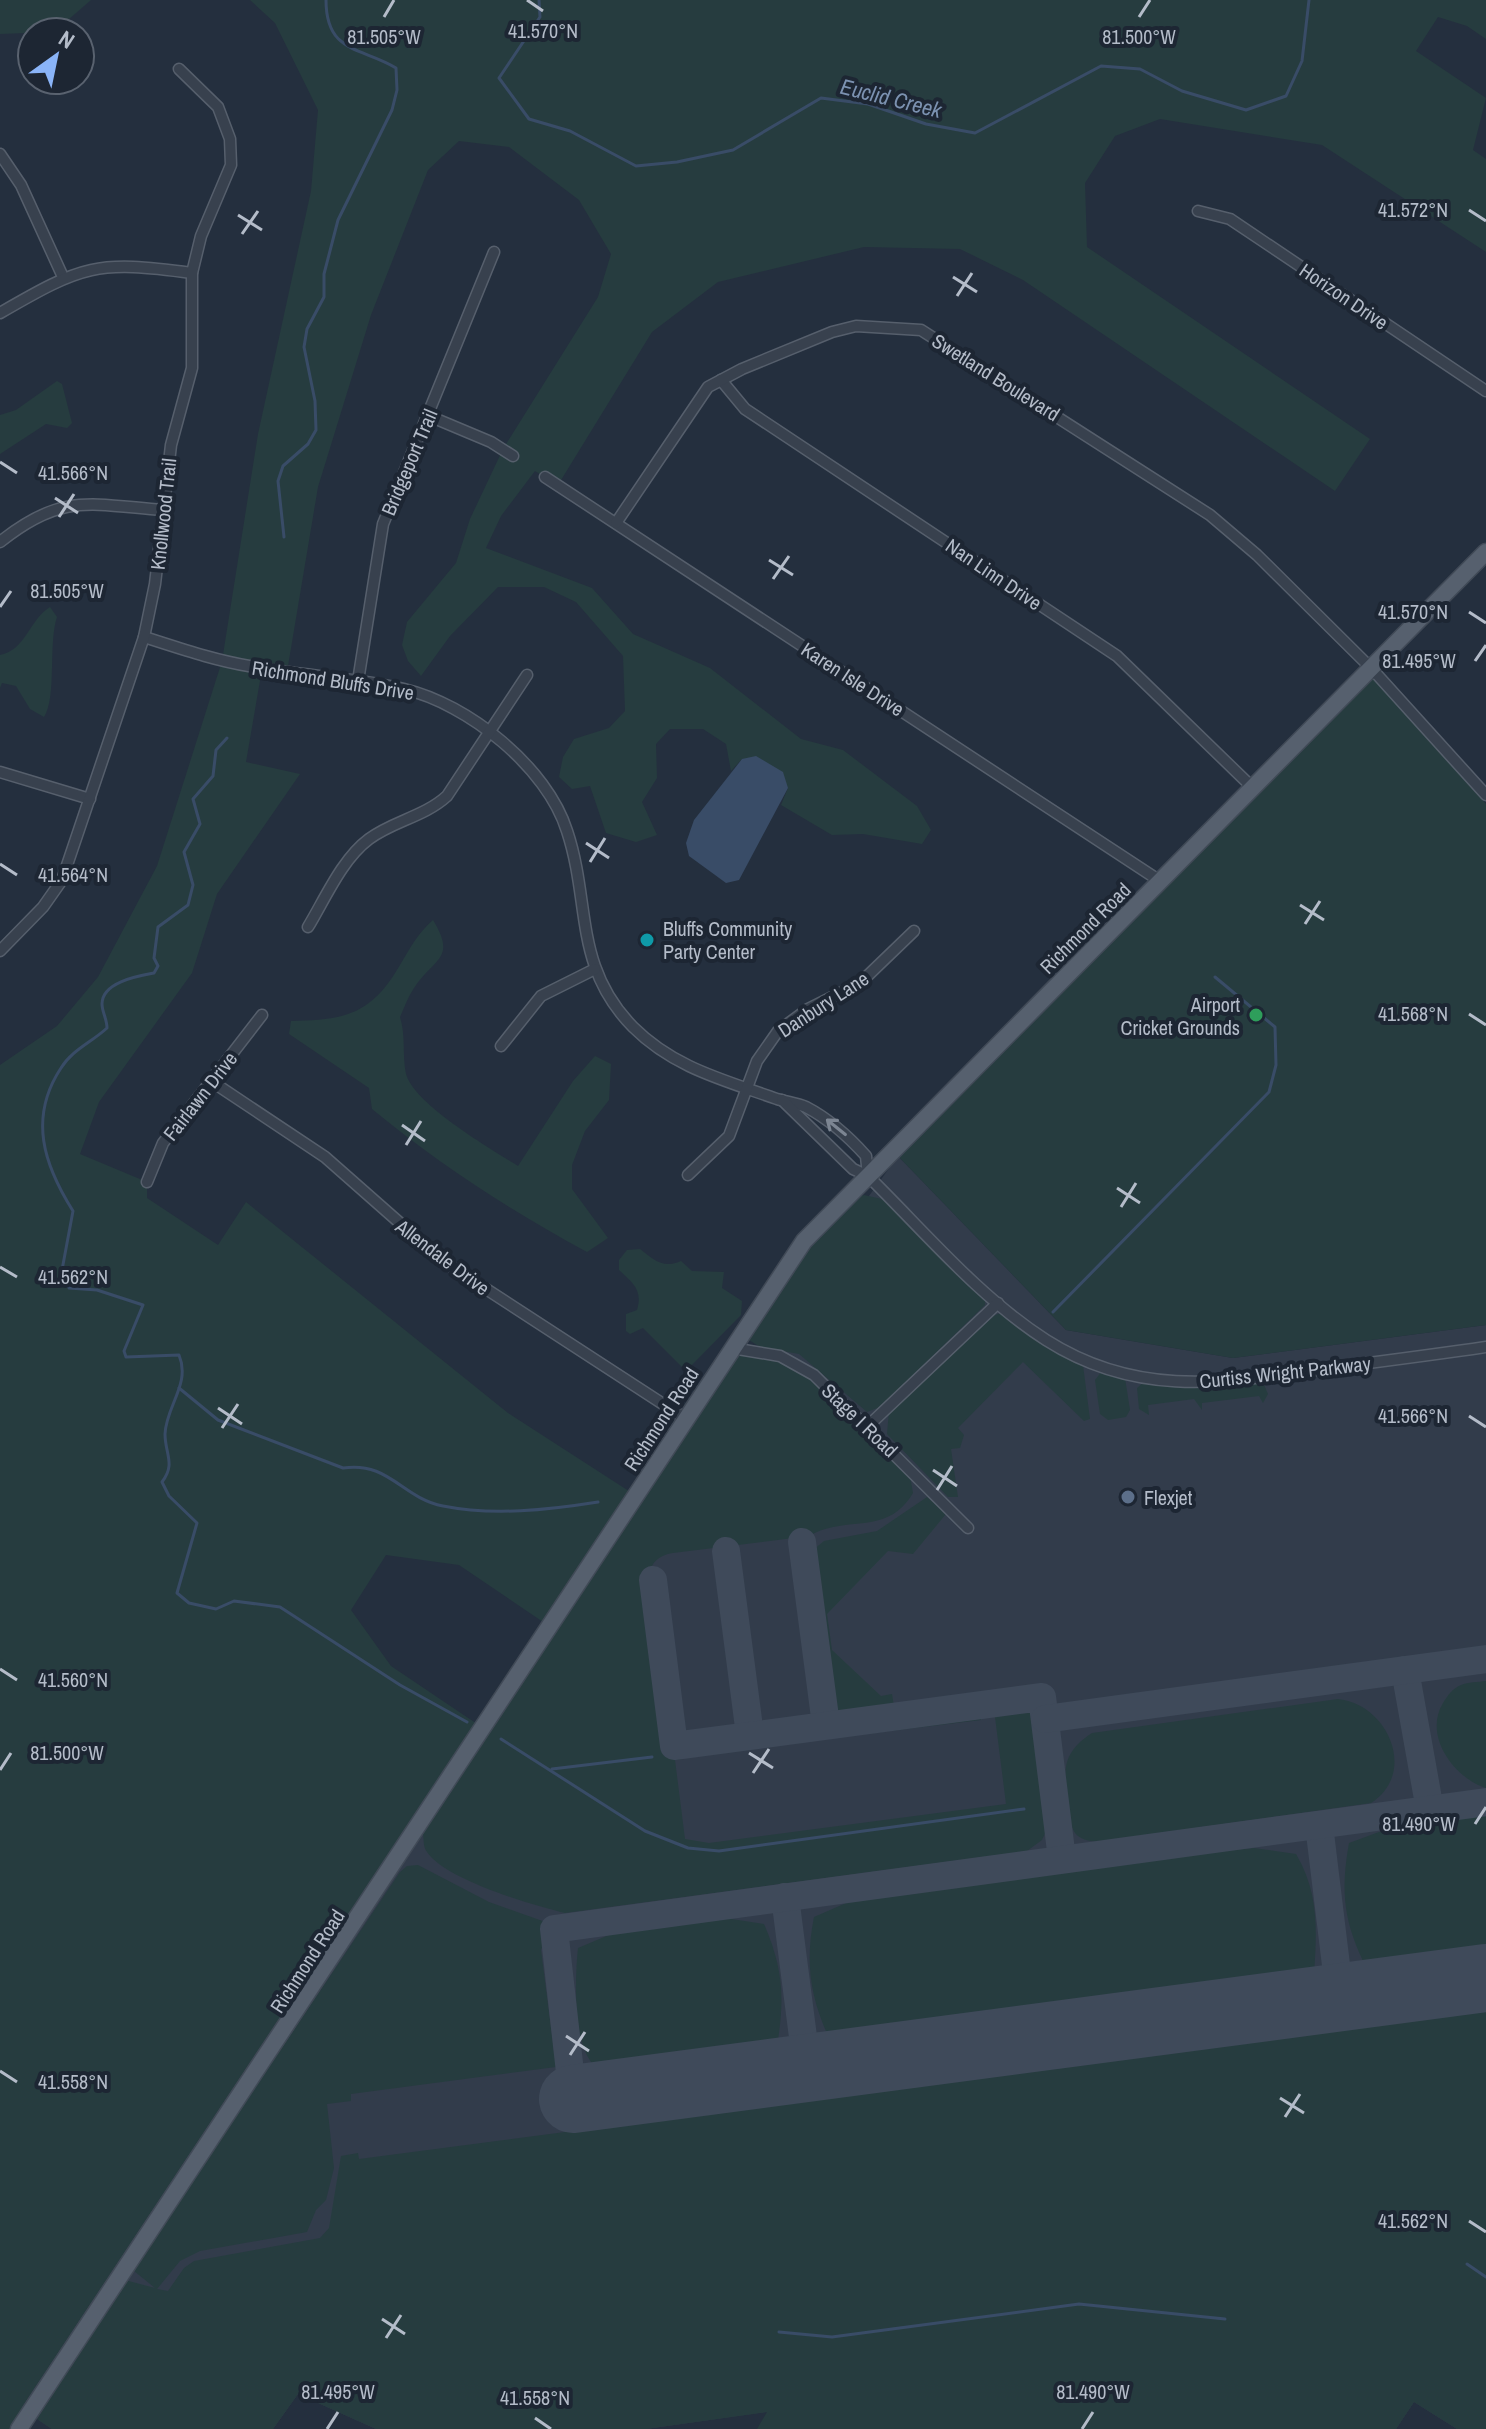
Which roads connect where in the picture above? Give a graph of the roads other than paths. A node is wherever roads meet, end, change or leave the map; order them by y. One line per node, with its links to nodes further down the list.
1 (179, 69): 5 (street, Knollwood Trail)
2 (0, 154): 6 (street)
3 (1198, 211): 9 (street, Horizon Drive)
4 (494, 252): 10 (street, Bridgeport Trail)
5 (192, 273): 6 (street); 13 (street, Knollwood Trail)
6 (63, 277): 7 (street)
7 (0, 313)
8 (721, 380): 14 (street, Swetland Boulevard); 18 (street, Swetland Boulevard); 23 (street, Nan Linn Drive)
9 (1486, 391)
10 (429, 416): 11 (street); 20 (street, Bridgeport Trail)
11 (513, 456)
12 (545, 477): 14 (street, Karen Isle Drive)
13 (162, 510): 15 (street); 17 (street, Knollwood Trail)
14 (616, 523): 26 (street, Karen Isle Drive)
15 (0, 542)
16 (1486, 552): 18 (main road, Richmond Road)
17 (144, 637): 20 (street, Richmond Bluffs Drive); 25 (street, Knollwood Trail)
18 (1372, 669): 23 (main road, Richmond Road); 24 (street, Swetland Boulevard)
19 (527, 675): 21 (street)
20 (358, 681): 21 (street, Richmond Bluffs Drive)
21 (489, 734): 27 (street); 30 (street, Richmond Bluffs Drive)
22 (0, 772): 25 (street)
23 (1253, 788): 26 (main road, Richmond Road)
24 (1486, 795)
25 (90, 799): 29 (street, Knollwood Trail)
26 (1160, 881): 37 (main road, Richmond Road)
27 (308, 927)
28 (914, 931): 34 (street, Danbury Lane)
29 (0, 951)
30 (595, 969): 32 (street); 34 (street, Richmond Bluffs Drive)
31 (262, 1015): 33 (street, Fairlawn Drive)
32 (501, 1046)
33 (211, 1081): 38 (street, Fairlawn Drive); 42 (street, Allendale Drive)
34 (747, 1088): 35 (street, Richmond Bluffs Drive); 36 (street, Danbury Lane)
35 (782, 1100): 37 (street); 37 (street, Richmond Bluffs Drive, one-way to 35)
36 (688, 1175)
37 (868, 1176): 39 (street, Curtiss Wright Parkway); 41 (main road, Richmond Road)
38 (147, 1182)
39 (998, 1303): 40 (street, Curtiss Wright Parkway); 43 (street)
40 (1486, 1347)
41 (732, 1348): 42 (main road, Richmond Road); 43 (street, Stage I Road)
42 (686, 1419): 45 (main road, Richmond Road)
43 (868, 1426): 44 (street, Stage I Road)
44 (968, 1528)
45 (19, 2429)

